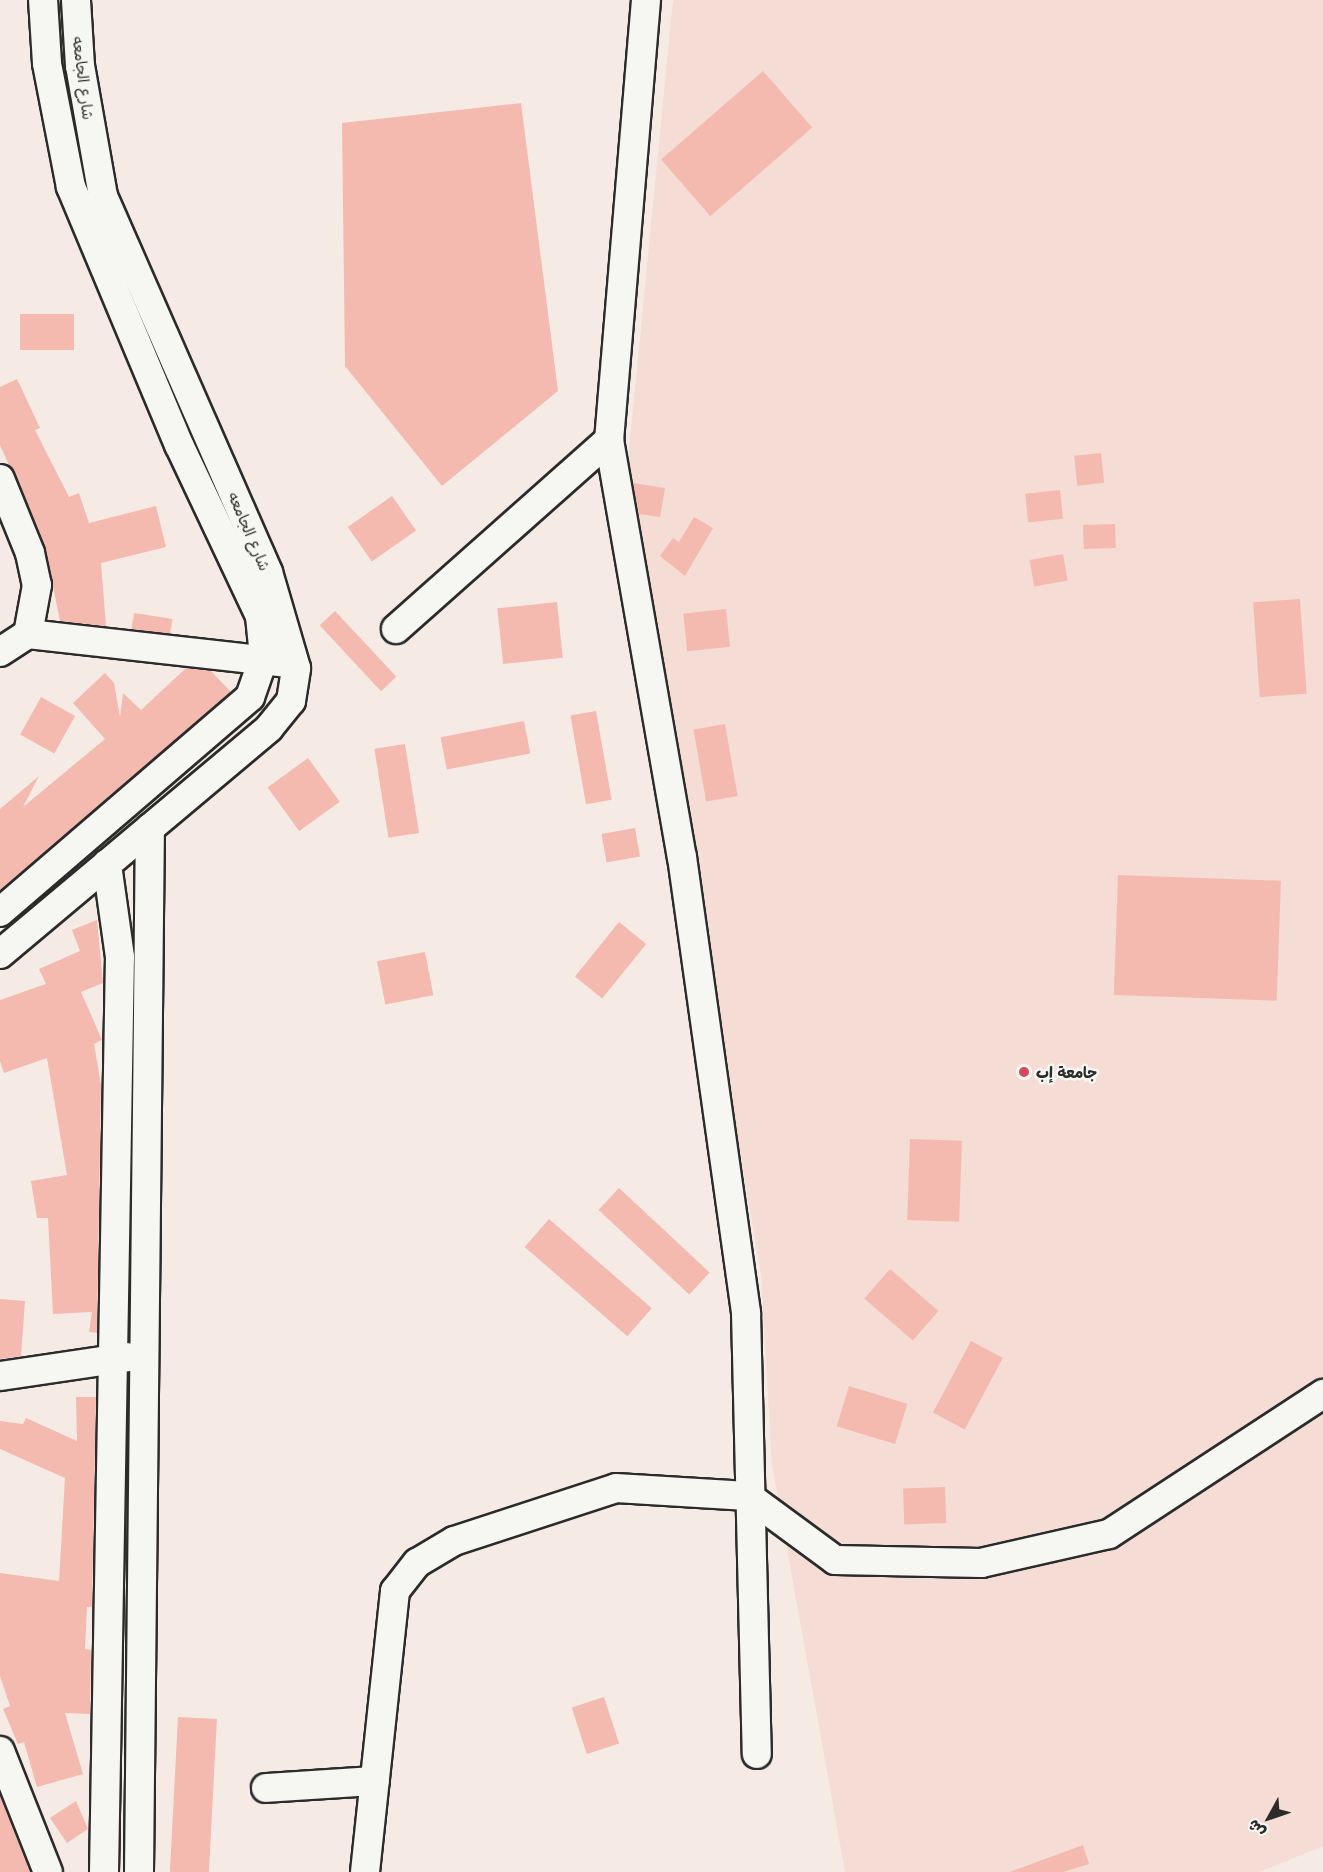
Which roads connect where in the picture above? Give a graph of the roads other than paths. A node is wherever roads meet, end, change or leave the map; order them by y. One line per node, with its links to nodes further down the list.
1 (43, 0): 9 (street, شارع الجامعه)
2 (76, 0): 10 (street, شارع الجامعه)
3 (646, 0): 4 (street)
4 (609, 440): 6 (street); 19 (street)
5 (0, 479): 7 (street)
6 (396, 629)
7 (28, 634): 8 (street); 9 (street)
8 (0, 652)
9 (264, 657): 10 (street); 13 (street, شارع الجامعه)
10 (296, 668): 11 (street, شارع الجامعه)
11 (150, 828): 12 (street, شارع الجامعه); 15 (street)
12 (107, 864): 14 (street, شارع الجامعه); 16 (street)
13 (0, 912)
14 (0, 954)
15 (145, 1353): 16 (street); 26 (street)
16 (110, 1362): 17 (street); 25 (street)
17 (0, 1376)
18 (1323, 1394): 19 (street)
19 (748, 1496): 21 (street); 22 (street)
20 (0, 1751): 24 (street)
21 (758, 1754)
22 (375, 1781): 23 (street); 27 (street)
23 (266, 1788)
24 (48, 1872)
25 (104, 1872)
26 (139, 1872)
27 (365, 1872)

